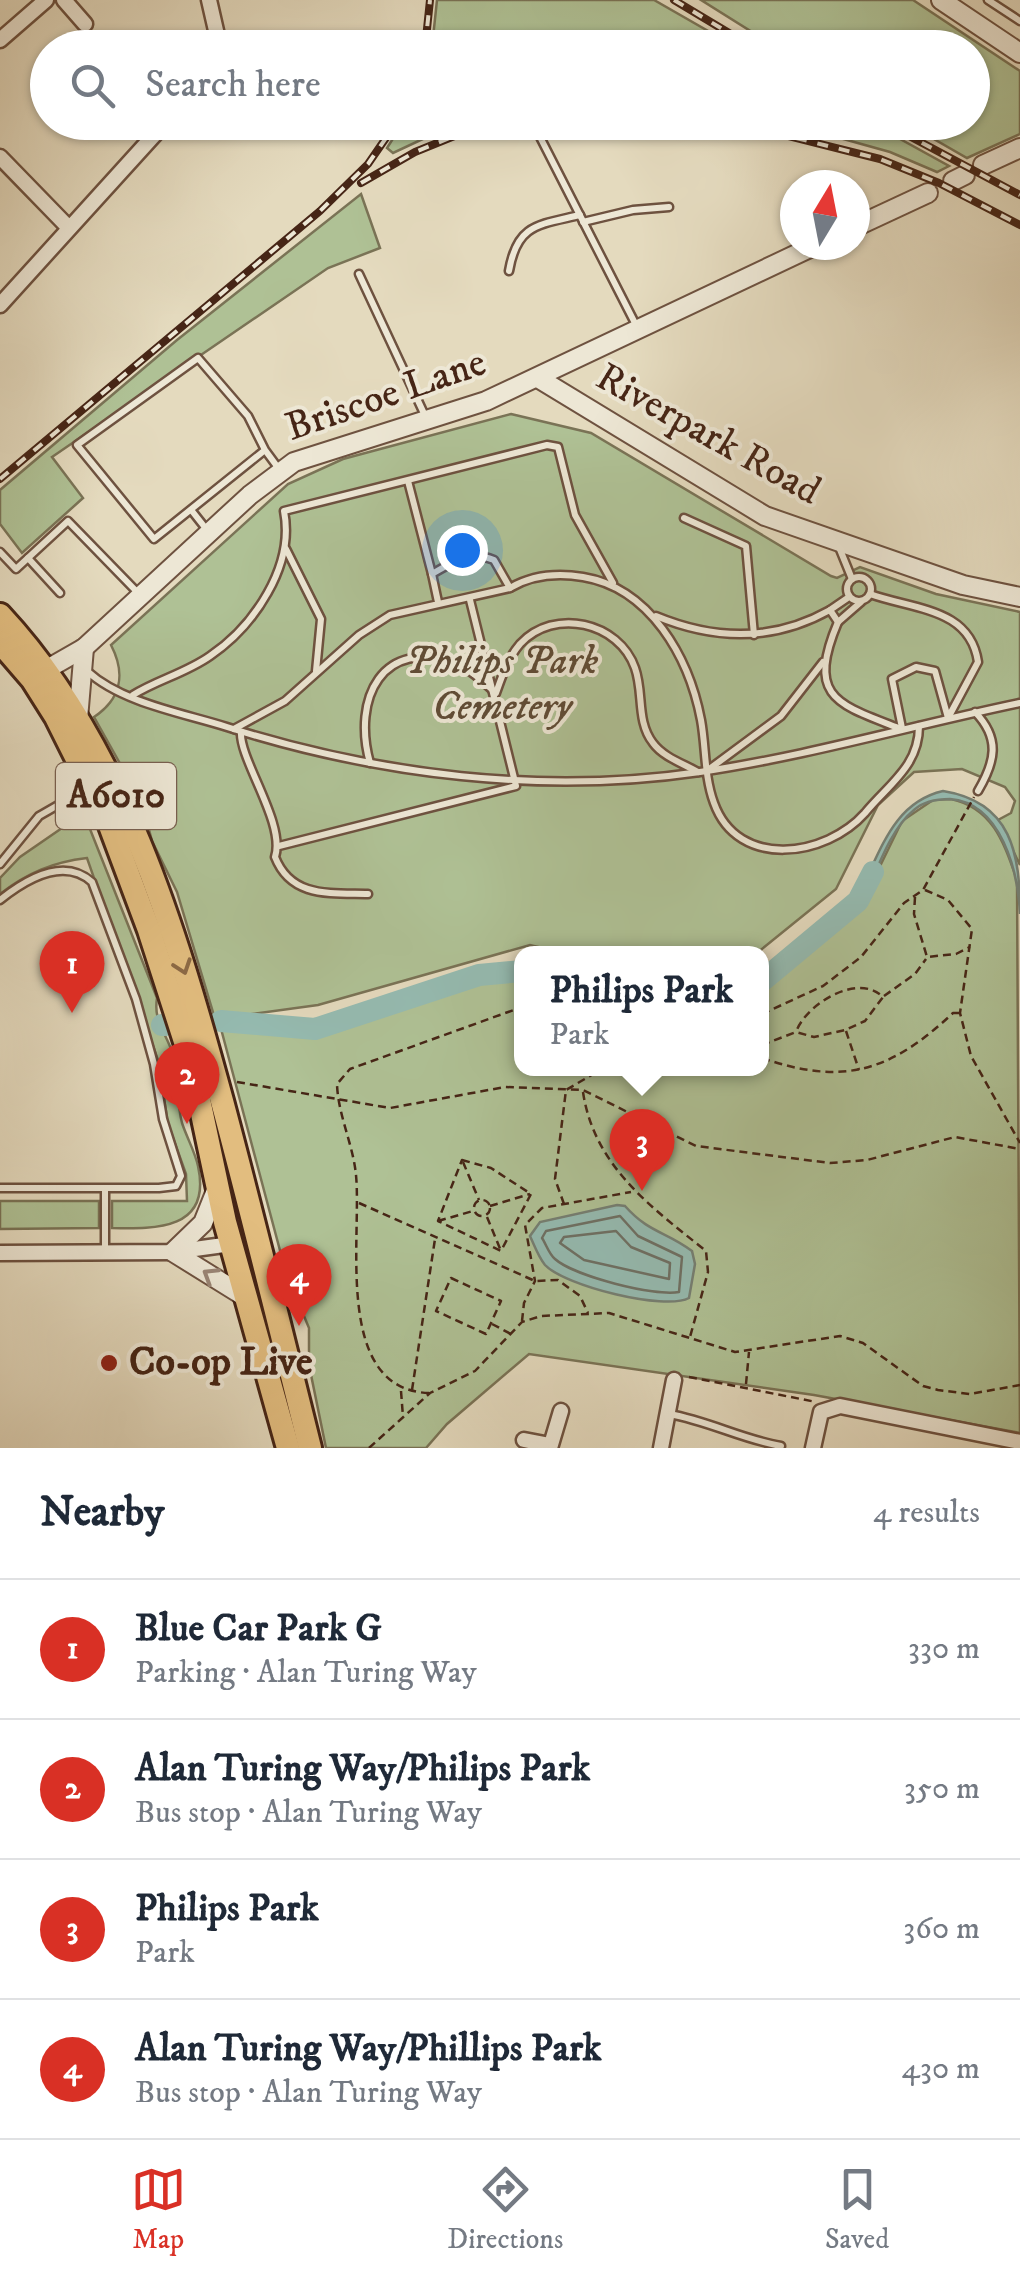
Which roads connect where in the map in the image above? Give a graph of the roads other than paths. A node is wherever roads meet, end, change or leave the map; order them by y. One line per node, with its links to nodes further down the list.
1 (46, 0): 11 (street)
2 (64, 0): 7 (street)
3 (210, 0): 8 (street)
4 (940, 0): 9 (street)
5 (988, 0): 6 (lane)
6 (1020, 21)
7 (85, 24)
8 (216, 30)
9 (985, 30)
10 (990, 33): 12 (street)
11 (0, 40)
12 (1020, 53)
13 (150, 140): 22 (street)
14 (541, 140): 20 (lane)
15 (1020, 148): 17 (street)
16 (0, 156): 22 (street)
17 (983, 166)
18 (928, 193): 21 (street)
19 (669, 207): 20 (lane)
20 (581, 219): 24 (lane); 27 (lane)
21 (870, 220)
22 (69, 228): 26 (street)
23 (785, 260): 27 (street, Briscoe Lane)
24 (509, 271)
25 (359, 274): 29 (lane)
26 (0, 306)
27 (639, 330): 28 (street, Briscoe Lane)
28 (538, 378): 29 (street, Briscoe Lane); 36 (street, Riverpark Road)
29 (427, 421): 31 (street, Briscoe Lane)
30 (264, 450): 31 (lane); 33 (lane); 33 (lane)
31 (280, 470): 35 (street, Briscoe Lane)
32 (408, 481): 37 (lane); 40 (lane); 42 (lane)
33 (192, 512): 35 (lane)
34 (684, 518): 56 (lane)
35 (210, 534): 46 (street, Briscoe Lane)
36 (836, 541): 41 (lane); 48 (street, Riverpark Road)
37 (286, 549): 61 (lane); 62 (lane)
38 (0, 552): 39 (lane)
39 (28, 558): 44 (lane); 46 (lane)
40 (432, 574): 43 (lane); 51 (lane)
41 (852, 579): 45 (lane); 47 (lane)
42 (613, 583): 43 (lane); 54 (lane)
43 (510, 588): 49 (lane)
44 (60, 593)
45 (870, 594): 50 (lane); 69 (lane)
46 (140, 595): 58 (street, Briscoe Lane)
47 (849, 597): 50 (lane); 52 (lane)
48 (1020, 597)
49 (470, 600): 51 (lane); 64 (lane)
50 (862, 601): 55 (lane)
51 (438, 602): 62 (lane)
52 (830, 610): 55 (lane); 56 (lane)
53 (0, 615): 63 (highway, A6010)
54 (654, 616): 56 (lane); 74 (lane)
55 (838, 622): 60 (lane)
56 (754, 635)
57 (0, 642): 63 (highway, A6010)
58 (83, 657): 63 (street, Briscoe Lane); 65 (lane); 68 (street)
59 (174, 660): 61 (lane)
60 (823, 662): 71 (lane); 74 (lane)
61 (181, 671): 65 (lane)
62 (316, 672): 72 (lane)
63 (45, 681): 68 (highway, A6010); 76 (highway, A6010)
64 (496, 693): 73 (lane); 74 (lane); 75 (lane)
65 (132, 696): 72 (lane)
66 (1020, 703): 67 (lane)
67 (975, 712): 69 (lane); 77 (lane)
68 (78, 719): 85 (highway, A6010, one-way to 85)
69 (948, 719): 70 (lane); 71 (lane)
70 (919, 726): 71 (lane); 74 (lane)
71 (902, 729): 74 (lane)
72 (237, 730): 73 (lane); 78 (lane)
73 (370, 763): 75 (lane)
74 (703, 772): 75 (lane)
75 (517, 780): 78 (lane)
76 (92, 786): 79 (lane); 82 (highway, A6010)
77 (975, 795)
78 (278, 846): 80 (lane)
79 (0, 864)
80 (368, 894)
81 (0, 900): 84 (lane)
82 (217, 1187): 86 (highway, A6010); 87 (street)
83 (0, 1188): 84 (lane)
84 (105, 1189): 89 (lane)
85 (259, 1238): 86 (highway); 99 (highway, A6010)
86 (231, 1244): 87 (street); 90 (highway, A6010)
87 (173, 1252): 89 (street); 90 (street, one-way to 87)
88 (0, 1253): 89 (street)
89 (105, 1253)
90 (247, 1298): 98 (highway, A6010)
91 (674, 1380): 93 (street)
92 (561, 1410): 96 (street)
93 (668, 1414): 97 (lane); 100 (street)
94 (524, 1440): 96 (street)
95 (1020, 1442): 101 (street)
96 (550, 1446)
97 (781, 1446)
98 (288, 1448)
99 (310, 1448)
100 (661, 1448)
101 (813, 1448)

